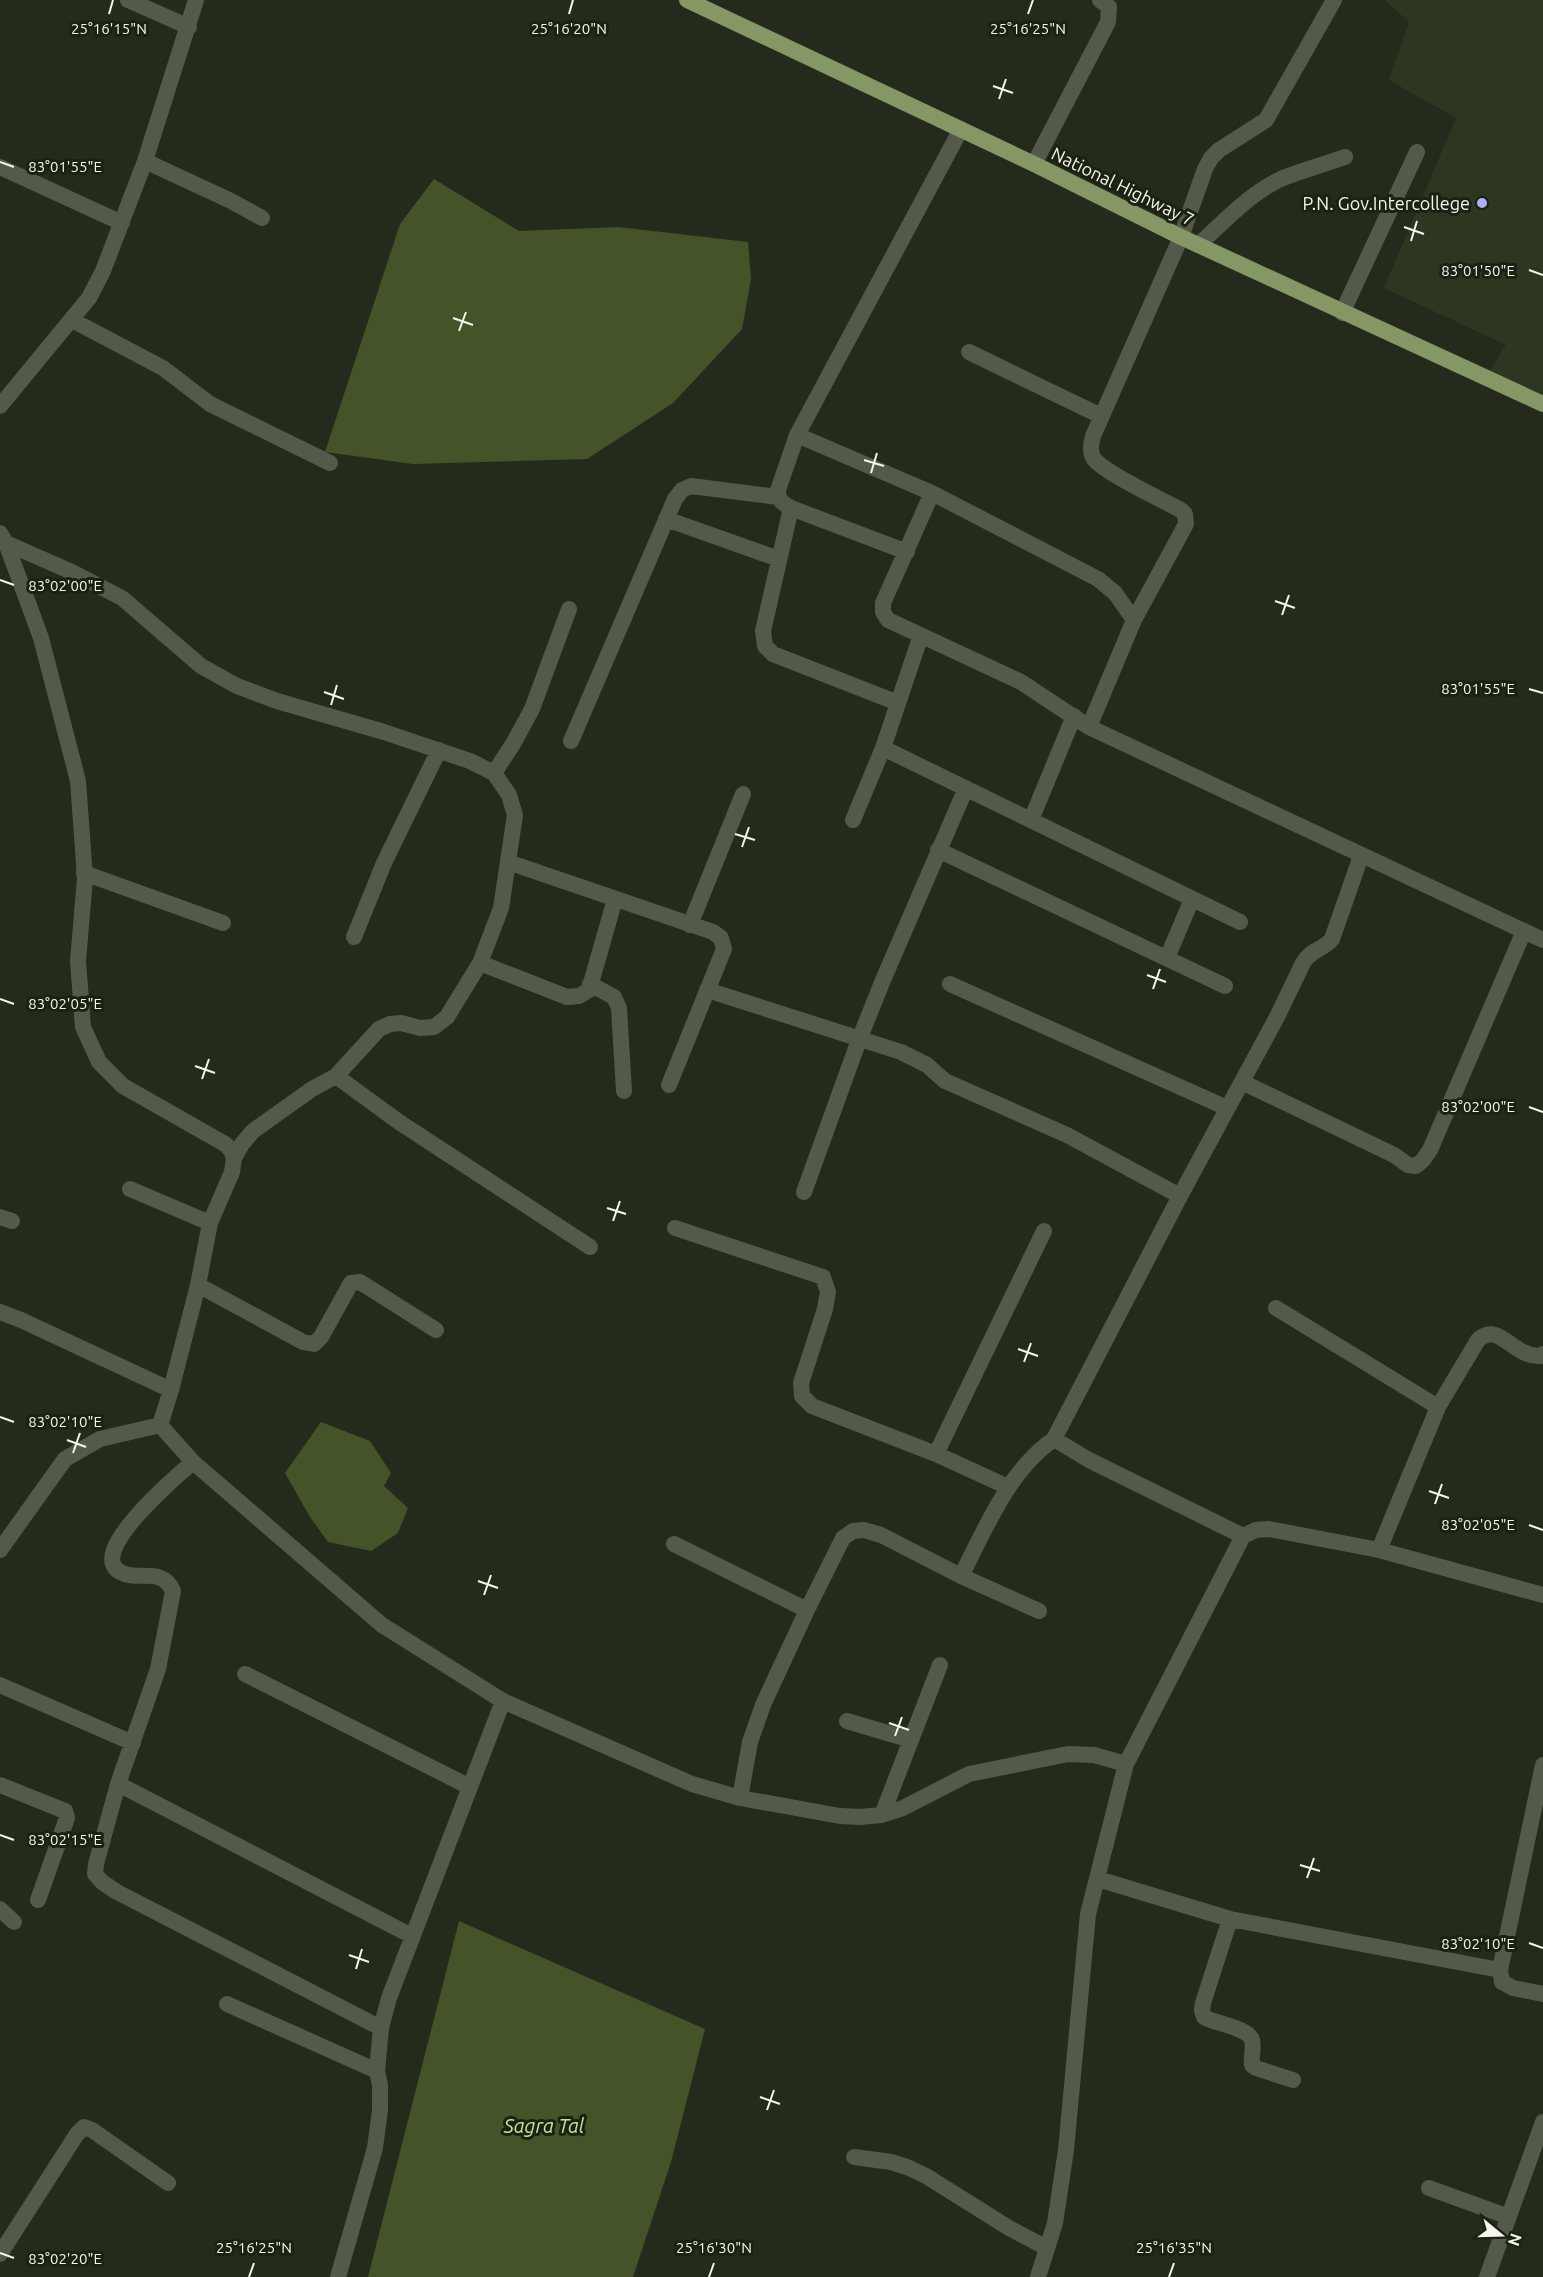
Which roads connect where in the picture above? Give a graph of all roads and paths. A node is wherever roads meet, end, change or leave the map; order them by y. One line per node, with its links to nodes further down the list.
1 (128, 0): 6 (street)
2 (196, 0): 6 (street)
3 (687, 0): 7 (main road, National Highway 7)
4 (1100, 0): 11 (street)
5 (1334, 0): 15 (street)
6 (189, 27): 10 (street)
7 (961, 129): 11 (main road, National Highway 7); 23 (street)
8 (1417, 152): 17 (street)
9 (1345, 157): 16 (street)
10 (145, 161): 13 (street); 14 (street)
11 (1034, 164): 15 (main road, National Highway 7)
12 (0, 167): 14 (street)
13 (262, 219)
14 (122, 223): 18 (street)
15 (1181, 237): 16 (main road, National Highway 7); 22 (street)
16 (1198, 245): 17 (main road, National Highway 7)
17 (1342, 313): 20 (main road, National Highway 7)
18 (72, 320): 21 (street); 24 (street)
19 (969, 352): 22 (street)
20 (1543, 405)
21 (0, 406)
22 (1101, 416): 32 (street)
23 (797, 435): 25 (street); 26 (street)
24 (330, 463)
25 (932, 493): 29 (street); 32 (street)
26 (784, 502): 27 (street); 29 (street); 30 (street)
27 (666, 519): 30 (street); 37 (street)
28 (3, 538): 39 (street); 48 (street)
29 (907, 552): 33 (street)
30 (779, 559): 34 (street)
31 (569, 609): 40 (street)
32 (1134, 620): 36 (street)
33 (921, 635): 34 (street); 35 (street)
34 (898, 703): 38 (street)
35 (1074, 716): 36 (street); 44 (street)
36 (1089, 727): 46 (street)
37 (571, 741)
38 (882, 748): 41 (street); 43 (street)
39 (440, 750): 40 (street); 55 (street)
40 (494, 773): 47 (street)
41 (966, 788): 44 (street); 45 (street)
42 (743, 794): 53 (street)
43 (854, 820)
44 (1031, 820): 50 (street)
45 (938, 850): 57 (street); 63 (street)
46 (1361, 856): 54 (street); 65 (street)
47 (508, 862): 49 (street); 58 (street)
48 (84, 873): 52 (street); 69 (street)
49 (615, 899): 53 (street); 59 (street)
50 (1192, 899): 51 (street); 57 (street)
51 (1240, 922)
52 (223, 923)
53 (690, 925): 62 (street)
54 (1524, 931): 56 (street); 65 (street)
55 (354, 937)
56 (1543, 940)
57 (1167, 958): 61 (street)
58 (480, 963): 59 (street); 64 (street)
59 (590, 984): 67 (street)
60 (950, 984): 68 (street)
61 (1225, 986)
62 (706, 990): 63 (street); 66 (street)
63 (859, 1040): 71 (street); 72 (street)
64 (336, 1076): 69 (street); 76 (street)
65 (1242, 1082): 68 (street)
66 (669, 1085)
67 (624, 1091)
68 (1227, 1108): 72 (street)
69 (234, 1158): 73 (street)
70 (130, 1189): 73 (street)
71 (804, 1192)
72 (1180, 1196): 85 (street)
73 (210, 1223): 77 (street)
74 (675, 1228): 86 (street)
75 (1044, 1231): 86 (street)
76 (590, 1247)
77 (198, 1285): 80 (street); 82 (street)
78 (1276, 1308): 83 (street)
79 (0, 1312): 82 (street)
80 (436, 1330)
81 (1543, 1354): 83 (street)
82 (171, 1390): 84 (street)
83 (1438, 1407): 92 (street)
84 (160, 1425): 87 (street); 91 (street)
85 (1054, 1439): 88 (street); 89 (street)
86 (936, 1455): 88 (street)
87 (193, 1462): 100 (street); 103 (street)
88 (1008, 1487): 93 (street)
89 (1243, 1536): 92 (street); 104 (street)
90 (674, 1544): 95 (street)
91 (0, 1550)
92 (1379, 1550): 94 (street)
93 (961, 1576): 95 (street); 96 (street)
94 (1543, 1595)
95 (807, 1610): 109 (street)
96 (1039, 1611)
97 (940, 1665): 102 (street)
98 (244, 1674): 108 (street)
99 (0, 1685): 103 (street)
100 (503, 1701): 108 (street); 109 (street)
101 (848, 1721): 102 (street)
102 (911, 1740): 110 (street)
103 (133, 1743): 106 (street)
104 (1126, 1764): 110 (street); 111 (street)
105 (1543, 1765): 117 (street)
106 (118, 1784): 116 (street); 120 (street)
107 (0, 1785): 112 (street)
108 (468, 1786): 116 (street)
109 (740, 1798): 110 (street)
110 (882, 1815)
111 (1098, 1879): 114 (street); 128 (street)
112 (38, 1900)
113 (0, 1909): 115 (street)
114 (1230, 1920): 117 (street); 122 (street)
115 (14, 1922)
116 (412, 1936): 120 (street)
117 (1500, 1970): 118 (street)
118 (1543, 1994)
119 (227, 2004): 121 (street)
120 (381, 2028): 121 (street)
121 (377, 2071): 130 (street)
122 (1293, 2080)
123 (1543, 2122): 127 (street)
124 (854, 2157): 128 (street)
125 (168, 2183): 129 (street)
126 (1429, 2188): 127 (street)
127 (1509, 2217): 132 (street)
128 (1047, 2248): 131 (street)
129 (0, 2254)
130 (338, 2277)
131 (1038, 2277)
132 (1487, 2277)

